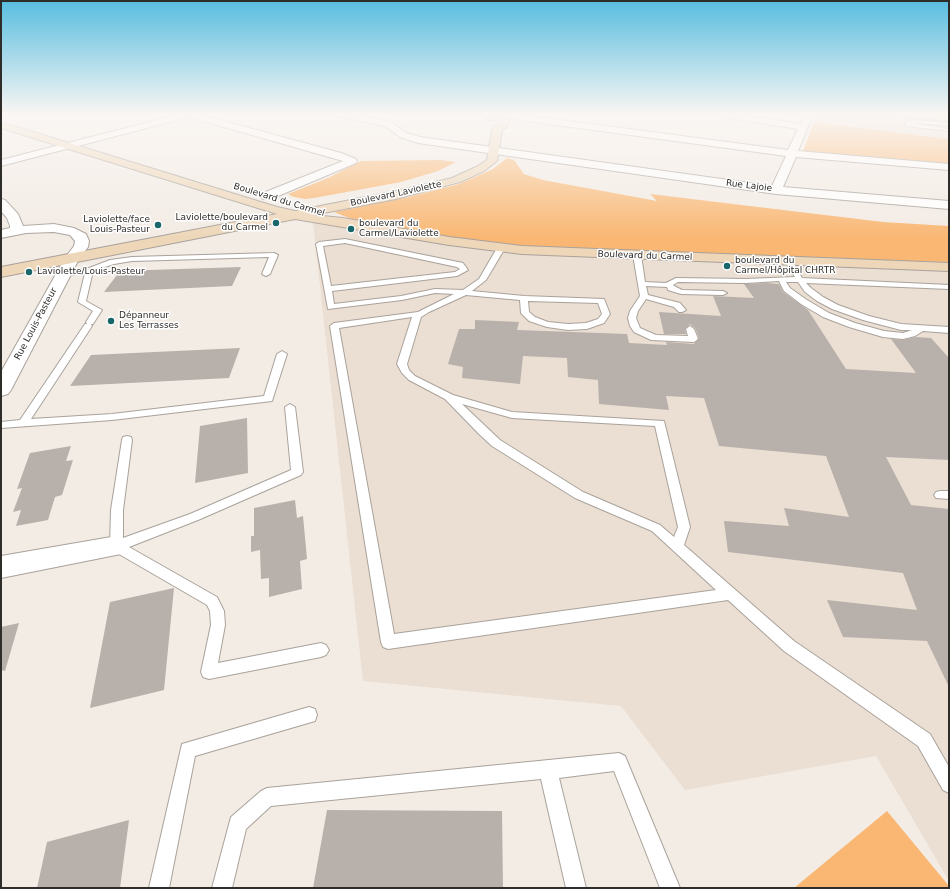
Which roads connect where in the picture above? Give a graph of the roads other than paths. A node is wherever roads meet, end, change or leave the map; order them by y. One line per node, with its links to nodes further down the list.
1 (31, 155): 10 (street)
2 (98, 155): 13 (street, Boulevard du Carmel)
3 (134, 155): 11 (street, Boulevard du Carmel)
4 (333, 155): 17 (street)
5 (484, 155): 21 (street, Boulevard Laviolette)
6 (493, 155): 22 (street, Boulevard Laviolette)
7 (526, 155): 15 (street, Rue Lajoie)
8 (791, 155): 15 (street)
9 (810, 155): 12 (street)
10 (1, 163)
11 (168, 166): 13 (street); 14 (street, Boulevard du Carmel)
12 (949, 167)
13 (150, 172): 20 (street, Boulevard du Carmel)
14 (225, 183)
15 (776, 190): 19 (street, Rue Lajoie)
16 (254, 192): 17 (street, Boulevard du Carmel)
17 (267, 196): 21 (street, Boulevard du Carmel)
18 (1, 203): 24 (street)
19 (949, 205)
20 (274, 210): 21 (street, Boulevard du Carmel); 27 (street, Boulevard Laviolette)
21 (297, 210): 22 (street, Boulevard Laviolette); 23 (street, Boulevard du Carmel); 27 (street, Boulevard Laviolette)
22 (316, 211): 23 (street, Boulevard du Carmel)
23 (343, 222): 26 (street, Boulevard du Carmel)
24 (17, 231): 25 (street); 27 (street)
25 (1, 234)
26 (502, 248): 28 (street, Boulevard du Carmel); 42 (lane)
27 (76, 252): 30 (street, Boulevard Laviolette); 33 (street, Boulevard Laviolette); 34 (street, Rue Louis-Pasteur)
28 (637, 255): 29 (street, Boulevard du Carmel); 38 (lane)
29 (788, 260): 31 (street, Boulevard du Carmel); 37 (lane)
30 (1, 262)
31 (949, 267)
32 (90, 270): 34 (lane); 35 (lane); 57 (lane)
33 (1, 272)
34 (63, 274): 52 (street, Rue Louis-Pasteur)
35 (266, 274)
36 (780, 279): 37 (lane); 39 (lane); 49 (lane)
37 (800, 280): 40 (lane); 49 (lane)
38 (642, 284): 39 (lane); 44 (lane)
39 (669, 285): 43 (lane)
40 (949, 287)
41 (327, 289): 41 (lane); 42 (lane)
42 (464, 293): 45 (lane); 47 (lane)
43 (723, 293)
44 (644, 296): 46 (lane); 48 (lane)
45 (524, 298): 45 (lane)
46 (682, 310)
47 (418, 314): 53 (lane); 63 (lane)
48 (690, 329)
49 (920, 329): 50 (lane)
50 (949, 330)
51 (282, 354): 57 (lane)
52 (1, 390)
53 (449, 397): 55 (lane); 56 (lane)
54 (290, 407): 60 (lane)
55 (489, 409): 56 (lane); 61 (lane)
56 (464, 413): 61 (lane)
57 (23, 423): 58 (lane)
58 (1, 425)
59 (127, 440): 60 (lane)
60 (117, 546): 62 (street); 64 (lane)
61 (677, 547): 63 (lane)
62 (1, 567)
63 (730, 594): 67 (lane)
64 (321, 650)
65 (309, 715): 68 (lane)
66 (548, 770): 69 (lane); 70 (lane); 71 (lane)
67 (949, 784)
68 (160, 888)
69 (222, 888)
70 (576, 888)
71 (670, 888)

